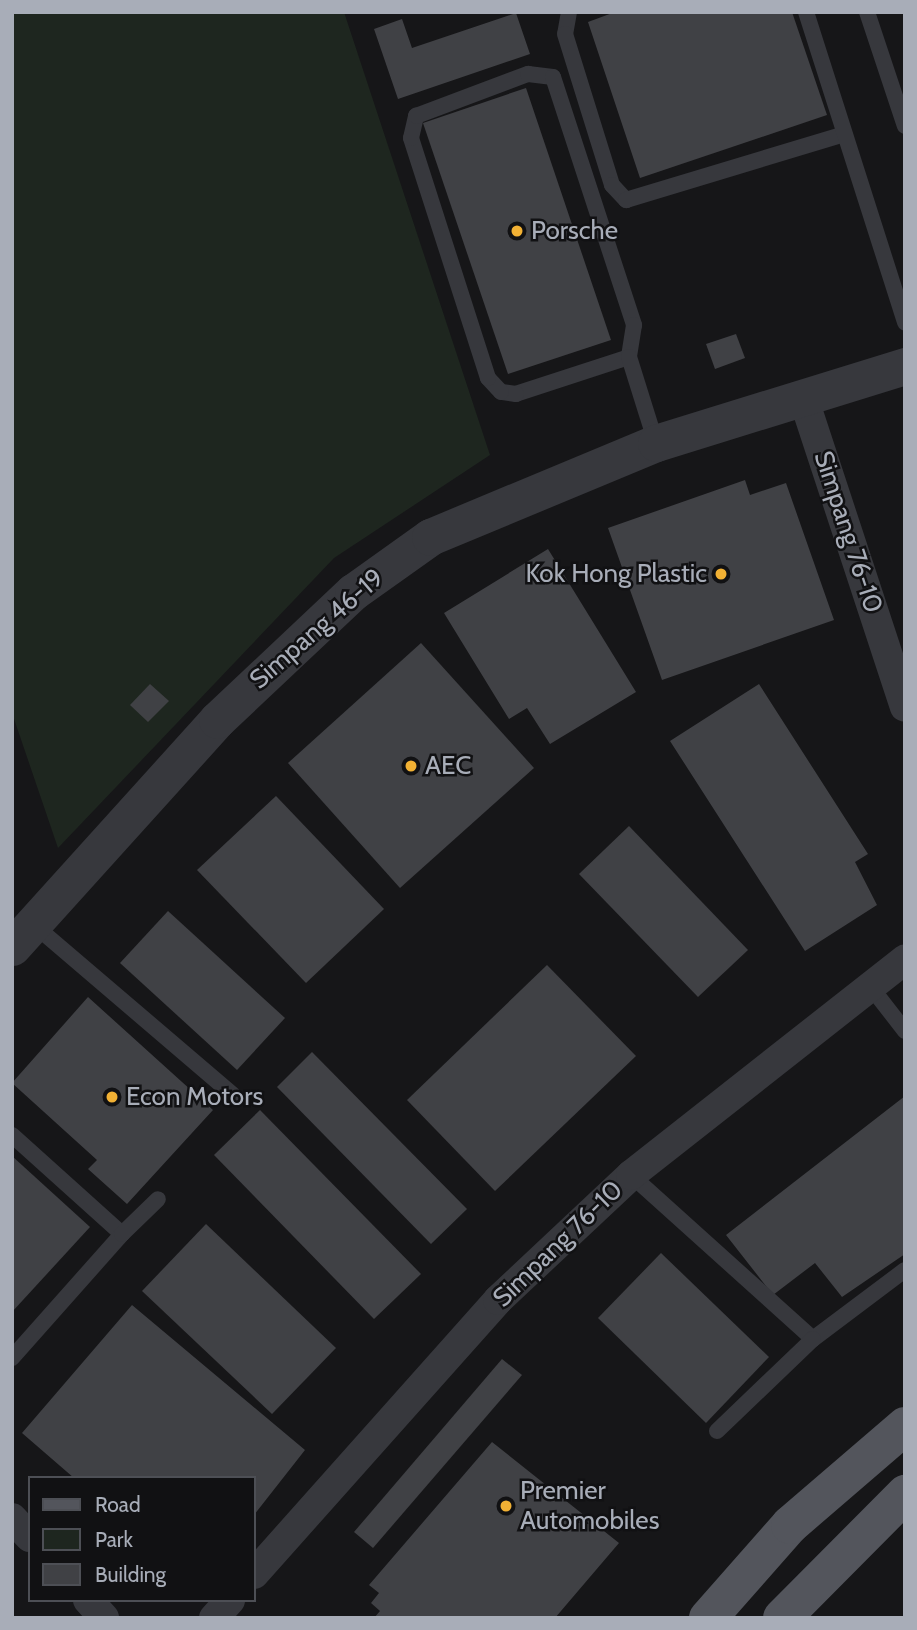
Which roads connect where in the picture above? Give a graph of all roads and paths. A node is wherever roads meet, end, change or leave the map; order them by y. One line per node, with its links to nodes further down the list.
1 (569, 12): 5 (lane)
2 (806, 12): 5 (lane)
3 (867, 12): 4 (lane)
4 (905, 126)
5 (844, 134): 6 (lane)
6 (899, 283): 7 (lane)
7 (905, 323)
8 (629, 357): 8 (lane); 11 (lane)
9 (905, 366): 10 (street, Simpang 46-19)
10 (803, 397): 11 (street, Simpang 46-19); 12 (street, Simpang 76-10)
11 (656, 443): 13 (street, Simpang 46-19)
12 (905, 707)
13 (23, 935): 17 (lane)
14 (905, 959): 15 (street, Simpang 76-10)
15 (870, 986): 16 (lane); 19 (street, Simpang 76-10)
16 (905, 1031)
17 (233, 1095)
18 (12, 1135): 21 (lane)
19 (631, 1175): 23 (lane); 30 (street, Simpang 76-10)
20 (158, 1199): 21 (lane)
21 (122, 1234): 24 (lane)
22 (905, 1270): 23 (lane)
23 (813, 1339): 26 (lane)
24 (12, 1358)
25 (905, 1426): 35 (main road)
26 (717, 1431)
27 (905, 1494): 36 (main road)
28 (12, 1518): 29 (street)
29 (28, 1535)
30 (256, 1572)
31 (90, 1602): 33 (street)
32 (228, 1602): 34 (street)
33 (104, 1618)
34 (214, 1618)
35 (708, 1618)
36 (782, 1618)

